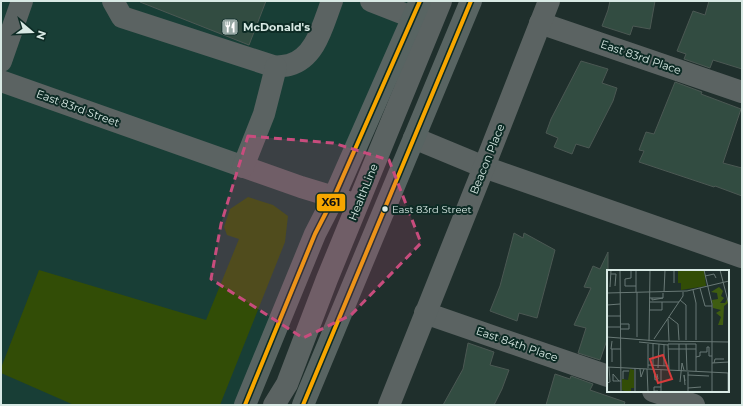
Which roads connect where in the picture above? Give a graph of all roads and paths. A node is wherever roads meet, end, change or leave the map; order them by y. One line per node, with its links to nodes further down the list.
1 (22, 1): 10 (street)
2 (113, 1): 11 (street)
3 (332, 1): 11 (street)
4 (371, 1): 8 (street)
5 (441, 1): 18 (street, HealthLine)
6 (471, 1): 14 (main road)
7 (549, 1): 9 (street, Beacon Place)
8 (416, 9): 17 (main road)
9 (540, 23): 13 (street, East 83rd Place); 16 (street, Beacon Place)
10 (1, 61)
11 (276, 67): 15 (street)
12 (1, 81): 15 (street, East 83rd Street)
13 (742, 92)
14 (414, 138): 16 (street); 19 (main road)
15 (243, 167): 17 (street, East 83rd Street)
16 (484, 167): 20 (street); 21 (street, Beacon Place)
17 (334, 196): 18 (street, East 83rd Street); 25 (main road)
18 (357, 206): 19 (street, East 83rd Street); 24 (street, HealthLine)
19 (382, 216): 27 (main road)
20 (742, 257)
21 (425, 313): 22 (street, East 84th Place); 28 (street, Beacon Place)
22 (607, 376)
23 (656, 392): 29 (street)
24 (285, 395): 26 (street, HealthLine)
25 (246, 405)
26 (274, 405)
27 (303, 405)
28 (389, 405)
29 (694, 405)

